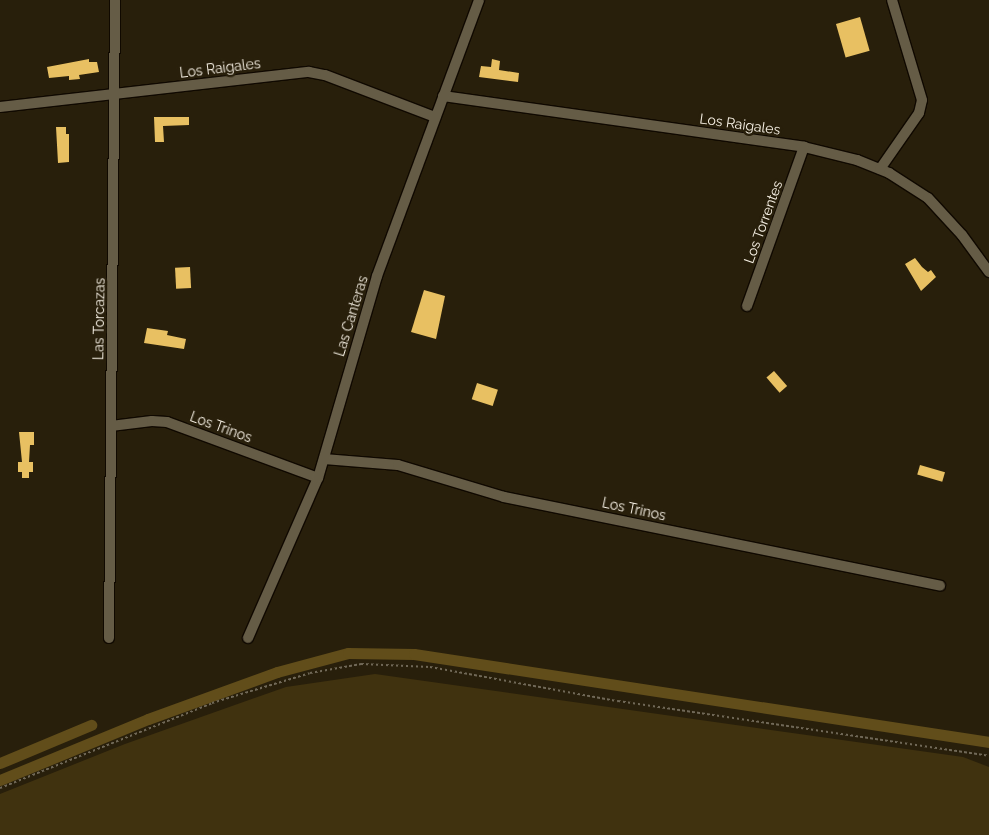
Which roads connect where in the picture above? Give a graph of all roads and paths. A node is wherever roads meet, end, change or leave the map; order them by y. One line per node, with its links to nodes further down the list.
1 (116, 0): 4 (street, Las Torcazas)
2 (479, 0): 5 (street, Las Canteras)
3 (892, 0): 9 (street)
4 (115, 94): 6 (street, Los Raigales); 7 (street, Los Raigales); 12 (street, Las Torcazas)
5 (443, 96): 7 (street, Las Canteras); 8 (street, Los Raigales)
6 (0, 107)
7 (435, 117): 13 (street, Las Canteras)
8 (804, 147): 9 (street, Los Raigales); 11 (street, Los Torrentes)
9 (880, 169): 10 (street, Los Raigales)
10 (989, 272)
11 (747, 306)
12 (111, 426): 14 (street, Los Trinos); 16 (street, Las Torcazas)
13 (324, 459): 14 (street, Las Canteras); 15 (street, Los Trinos)
14 (318, 478): 17 (street, Las Canteras)
15 (940, 586)
16 (109, 638)
17 (248, 638)
18 (989, 756): 19 (path)
19 (0, 788)

